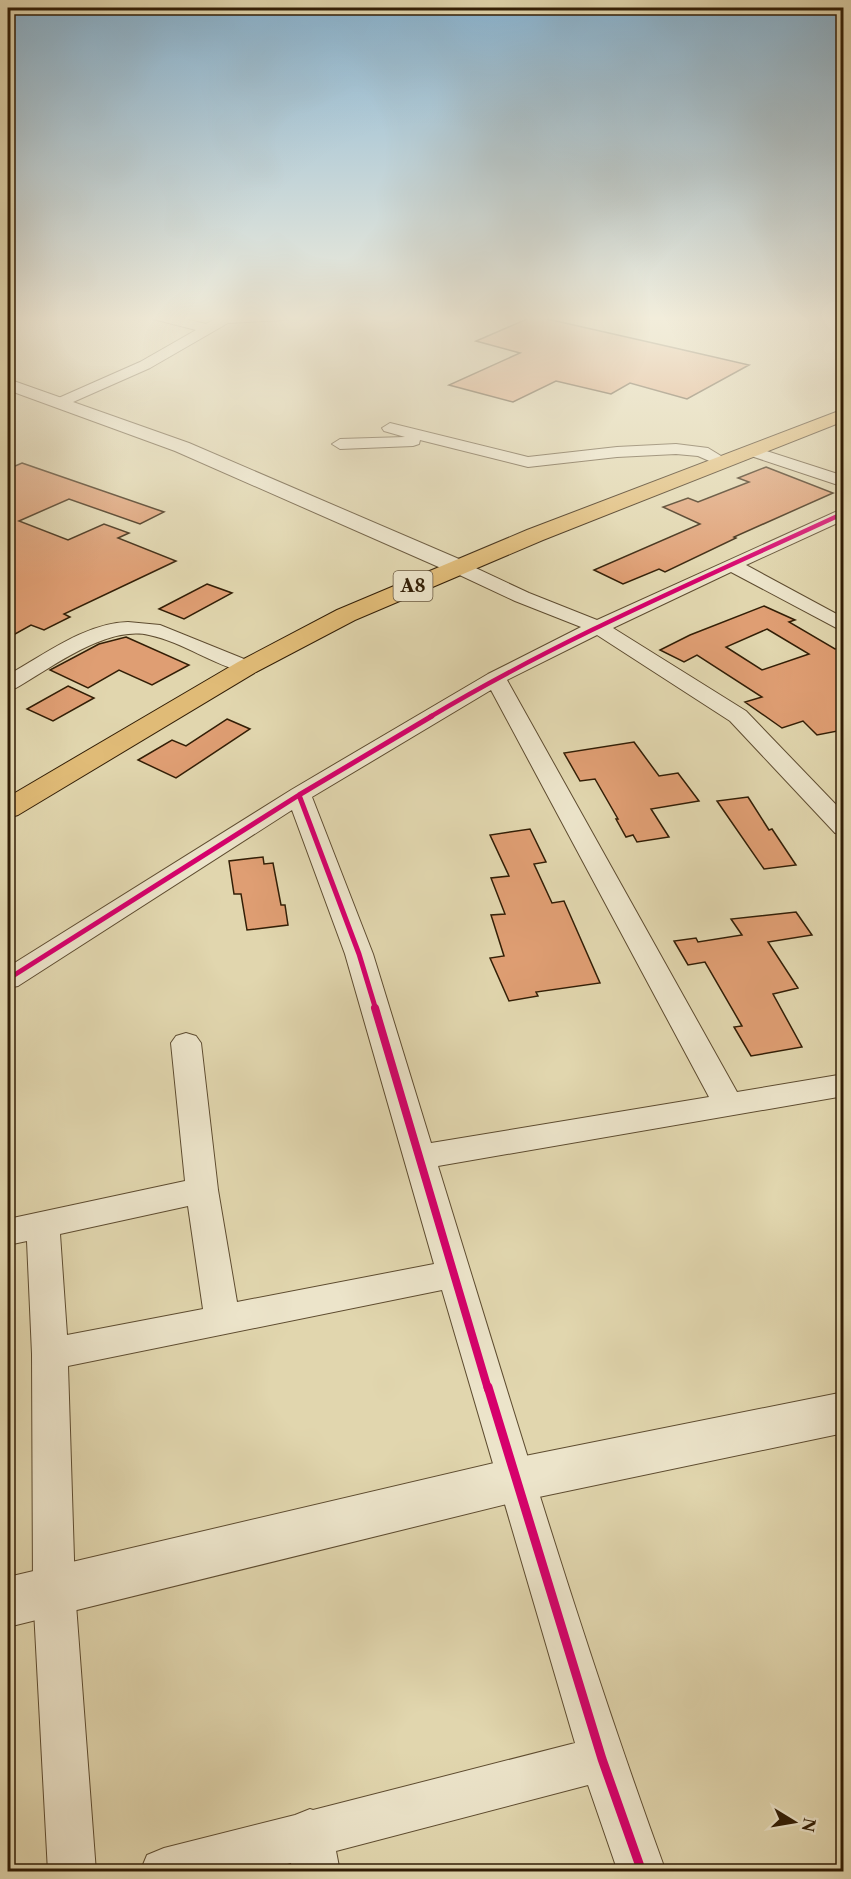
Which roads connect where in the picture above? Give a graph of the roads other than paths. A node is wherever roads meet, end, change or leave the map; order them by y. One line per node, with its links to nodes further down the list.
1 (60, 404): 11 (street)
2 (843, 414): 6 (main road, A8)
3 (390, 428): 4 (street)
4 (435, 441): 5 (street); 7 (street)
5 (340, 444)
6 (751, 451): 7 (main road, A8); 8 (street)
7 (723, 462): 11 (main road, A8)
8 (843, 482)
9 (843, 513): 10 (street)
10 (732, 565): 12 (street); 13 (street)
11 (458, 567): 13 (street); 14 (main road, A8)
12 (843, 626)
13 (598, 627): 15 (street); 19 (street)
14 (247, 667): 16 (street); 18 (main road, A8)
15 (495, 678): 17 (street); 23 (street)
16 (8, 683)
17 (299, 795): 20 (street); 24 (street)
18 (8, 809)
19 (843, 828)
20 (8, 979)
21 (186, 1043): 25 (street)
22 (843, 1085): 23 (street)
23 (728, 1104): 24 (street)
24 (418, 1157): 27 (street)
25 (202, 1190): 26 (street); 28 (street)
26 (25, 1228): 29 (street)
27 (453, 1274): 28 (street); 31 (street)
28 (222, 1320): 29 (street)
29 (50, 1354): 32 (street)
30 (843, 1412): 31 (street)
31 (515, 1480): 32 (street); 34 (street)
32 (54, 1591): 33 (street); 36 (street)
33 (8, 1602)
34 (602, 1759): 35 (street); 38 (street)
35 (313, 1852): 37 (street)
36 (72, 1872)
37 (164, 1872)
38 (642, 1872)

